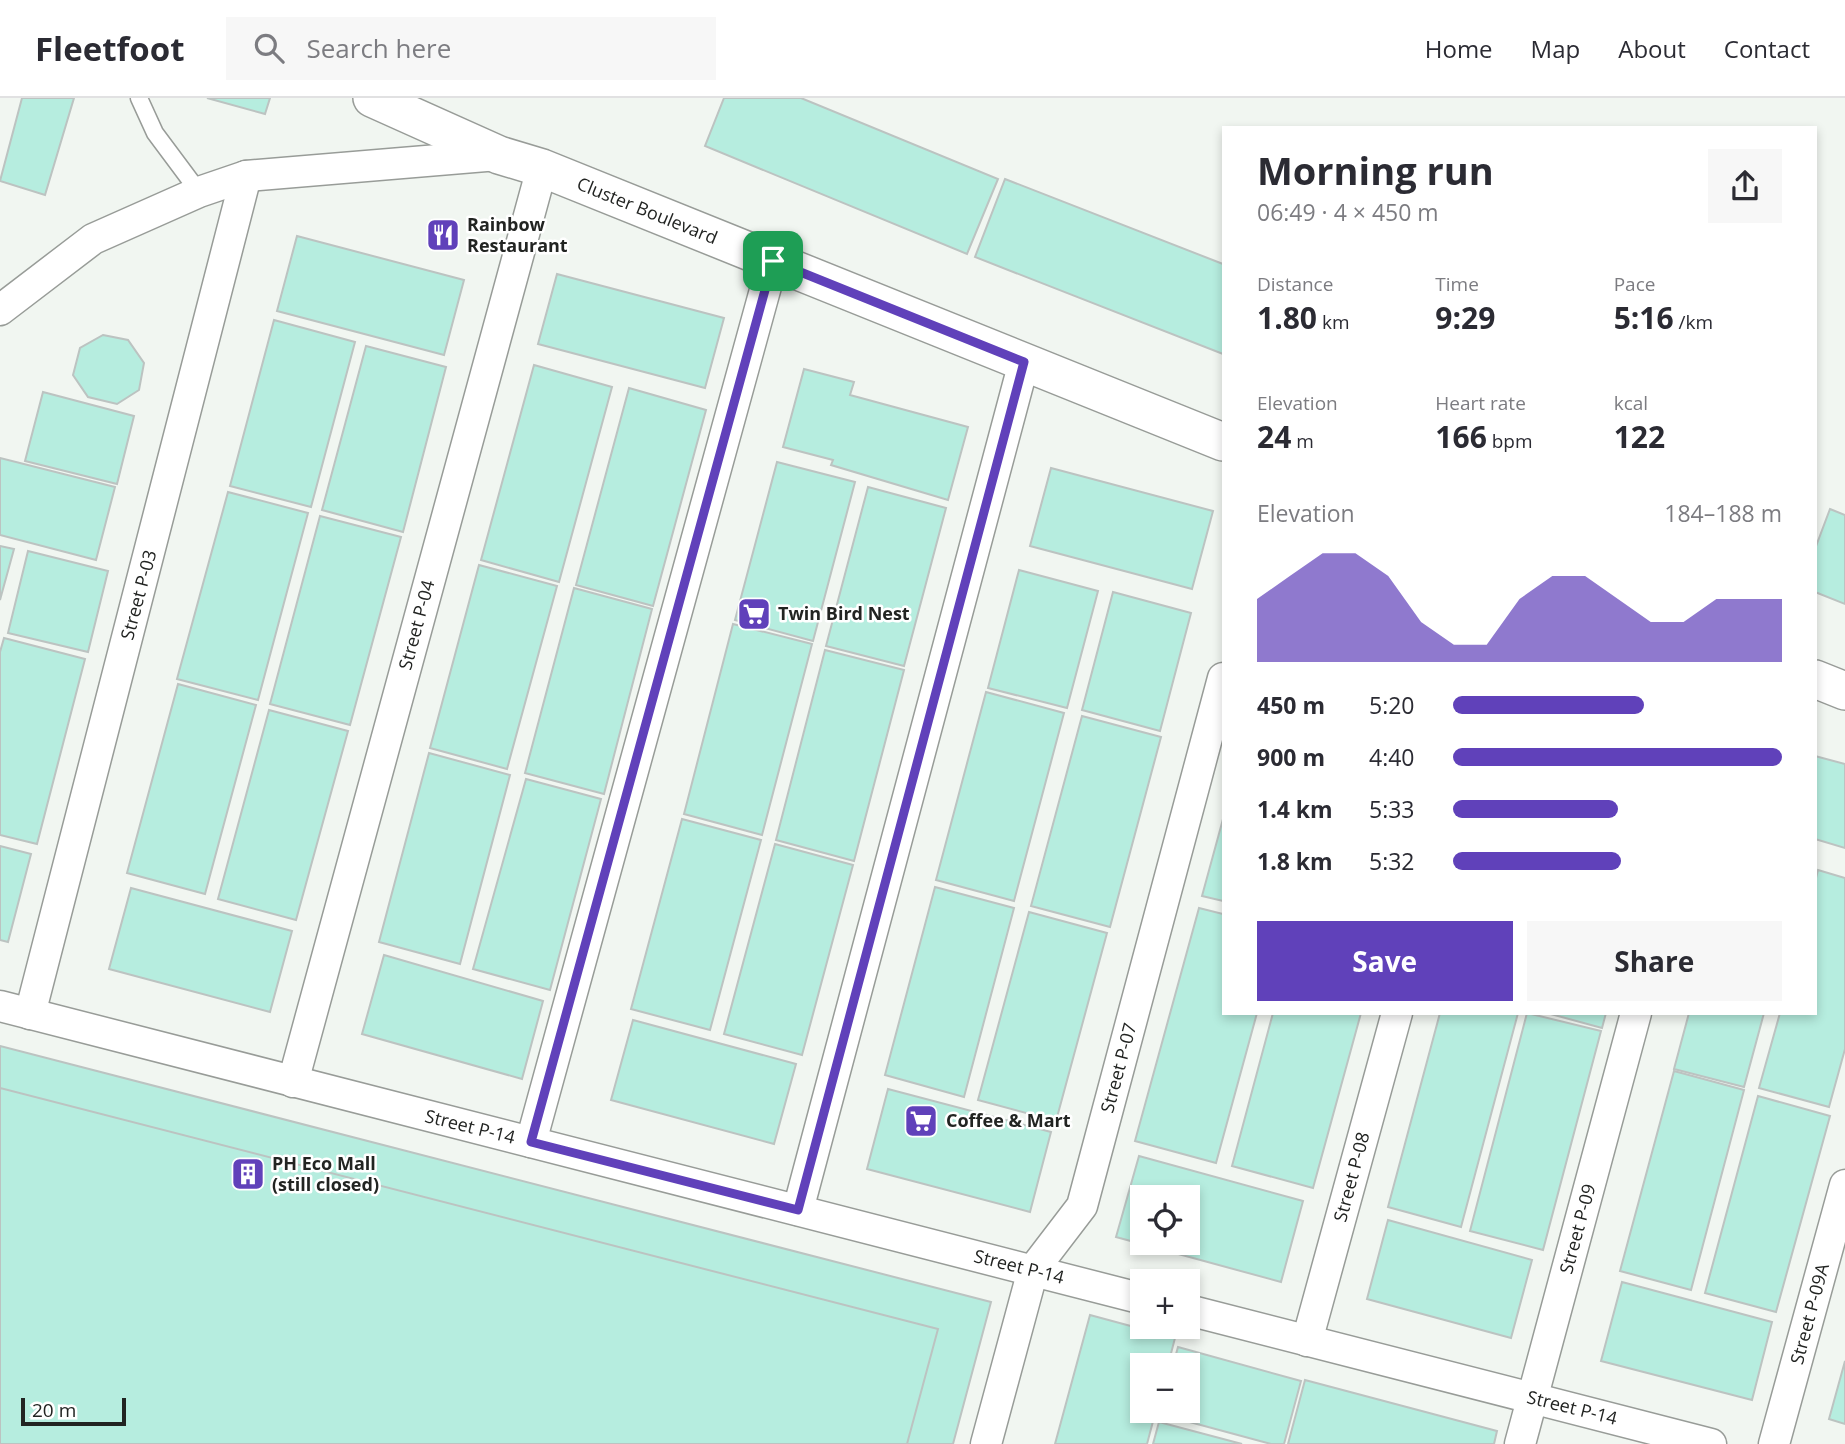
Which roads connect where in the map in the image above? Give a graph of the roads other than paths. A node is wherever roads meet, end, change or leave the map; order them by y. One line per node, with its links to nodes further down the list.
1 (139, 98): 6 (lane)
2 (372, 98): 3 (street, Cluster Boulevard)
3 (499, 155): 4 (street, Cluster Boulevard); 5 (street, Cluster Boulevard)
4 (542, 168): 7 (street, Cluster Boulevard); 18 (street, Street P-04)
5 (246, 176): 6 (street, Cluster Boulevard); 15 (street, Street P-03)
6 (199, 192): 8 (street, Cluster Boulevard)
7 (773, 261): 9 (street, Cluster Boulevard); 19 (street)
8 (0, 310)
9 (1024, 362): 10 (street, Cluster Boulevard); 21 (street)
10 (1222, 442)
11 (1817, 680): 13 (street)
12 (1222, 682): 22 (street, Street P-07)
13 (1845, 691)
14 (0, 1006): 15 (street, Street P-14)
15 (30, 1014): 18 (street, Street P-14)
16 (1396, 1015): 25 (street, Street P-08)
17 (1635, 1015): 26 (street, Street P-09)
18 (293, 1082): 19 (street, Street P-14)
19 (531, 1142): 21 (street, Street P-14)
20 (1845, 1185): 30 (street, Street P-09A)
21 (798, 1210): 22 (street, Street P-14)
22 (1033, 1270): 23 (street, Street P-14); 27 (street, Street P-07)
23 (1130, 1296)
24 (1200, 1313): 25 (street, Street P-14)
25 (1307, 1341): 26 (street, Street P-14)
26 (1532, 1398): 28 (street, Street P-09); 29 (street, Street P-14)
27 (986, 1444)
28 (1520, 1444)
29 (1711, 1444)
30 (1774, 1444)

